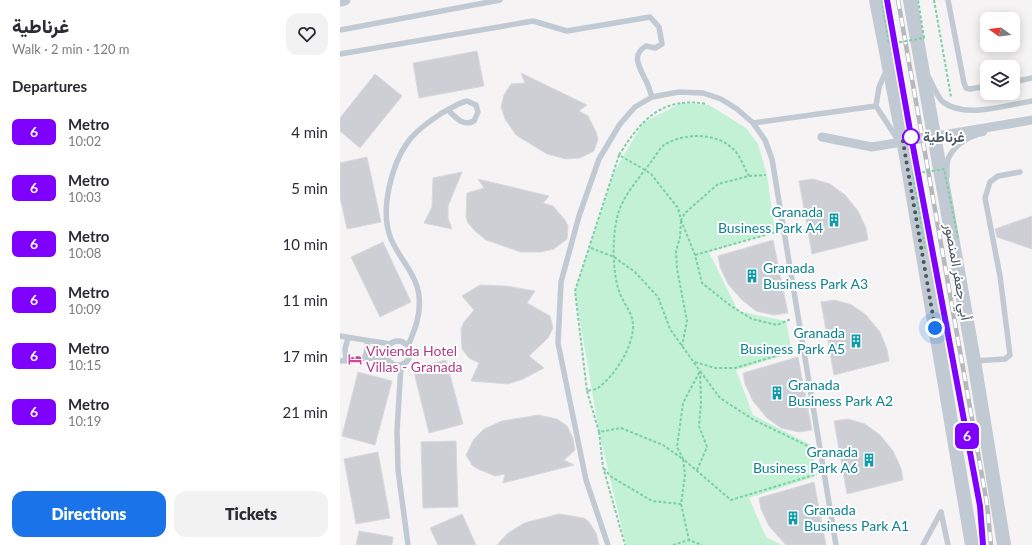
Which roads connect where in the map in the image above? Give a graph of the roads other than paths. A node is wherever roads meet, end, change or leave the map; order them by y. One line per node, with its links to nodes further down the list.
1 (345, 0): 6 (street)
2 (500, 0): 7 (lane)
3 (876, 0): 9 (street)
4 (910, 0): 10 (street, أبي جعفر المنصور)
5 (948, 0): 13 (lane)
6 (340, 1)
7 (340, 30)
8 (340, 54): 14 (lane)
9 (889, 66): 16 (lane); 22 (street)
10 (922, 66): 15 (lane); 24 (street, أبي جعفر المنصور)
11 (1032, 78): 12 (lane)
12 (1020, 81)
13 (980, 87)
14 (652, 97): 19 (lane); 36 (lane)
15 (1032, 101)
16 (876, 106): 19 (lane); 22 (lane)
17 (448, 110): 17 (lane); 29 (lane)
18 (1032, 120): 21 (street, bridge)
19 (753, 123): 37 (lane)
20 (1032, 124): 24 (lane)
21 (822, 137)
22 (905, 150): 40 (street)
23 (1020, 172): 32 (lane)
24 (945, 196): 32 (street, أبي جعفر المنصور)
25 (340, 336): 26 (lane)
26 (348, 338): 27 (lane); 33 (lane)
27 (366, 341): 28 (lane); 30 (lane)
28 (390, 344): 29 (lane); 31 (lane)
29 (408, 346): 34 (lane)
30 (364, 358): 31 (lane); 33 (lane)
31 (388, 359): 34 (lane)
32 (974, 360): 41 (street, أبي جعفر المنصور)
33 (343, 361)
34 (401, 365): 35 (lane)
35 (408, 545)
36 (608, 545)
37 (836, 545)
38 (923, 545): 39 (lane)
39 (948, 545)
40 (972, 545)
41 (1004, 545)

